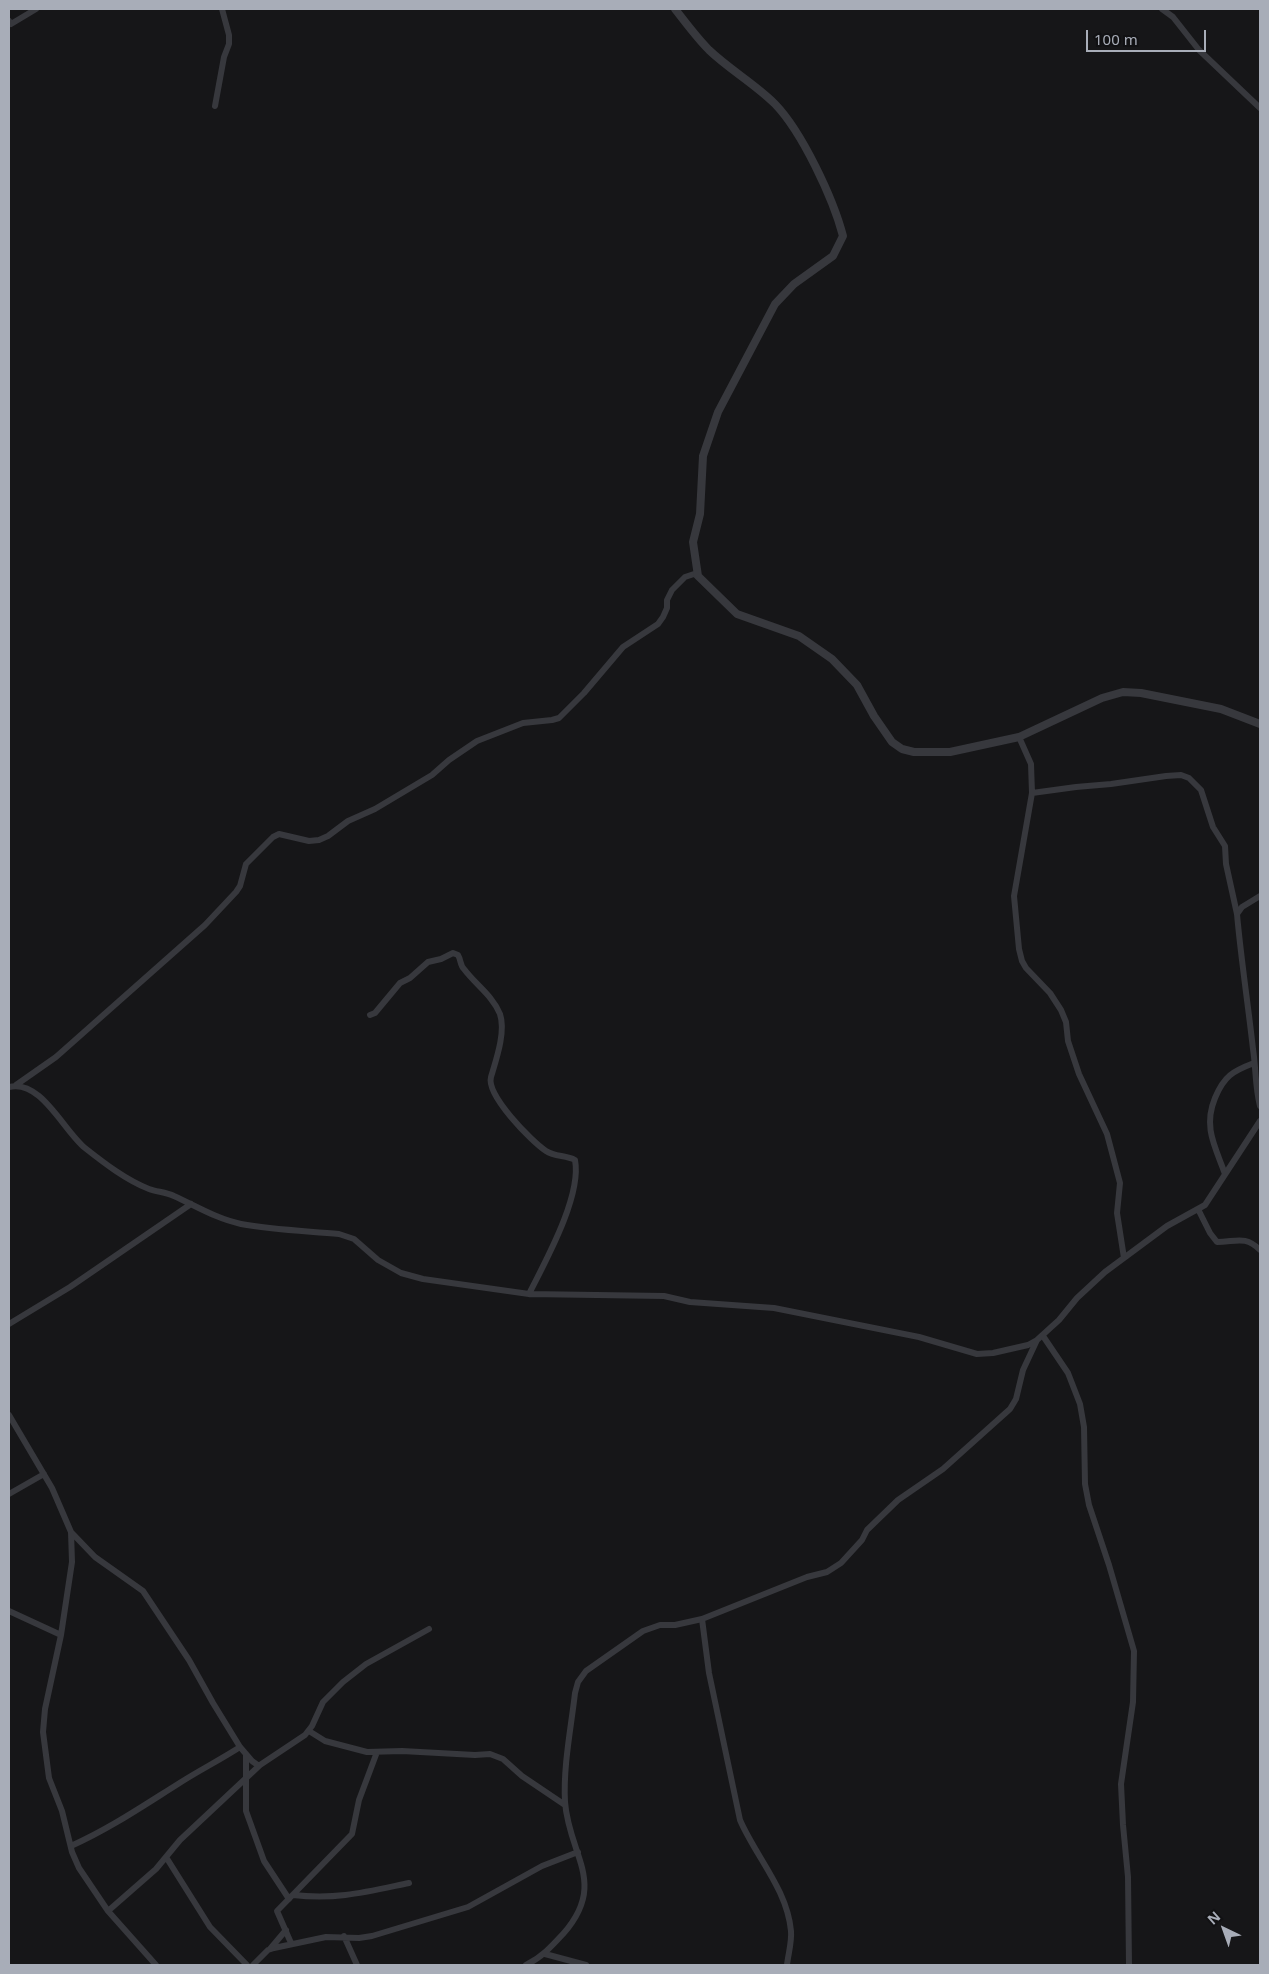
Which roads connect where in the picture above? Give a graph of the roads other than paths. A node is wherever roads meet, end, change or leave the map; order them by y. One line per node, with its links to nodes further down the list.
1 (36, 9): 5 (street)
2 (222, 9): 6 (street)
3 (675, 9): 8 (street)
4 (1162, 9): 7 (street)
5 (9, 21)
6 (215, 106)
7 (1260, 108)
8 (698, 576): 10 (street); 17 (street)
9 (1260, 724): 10 (street)
10 (1019, 737): 11 (street)
11 (1032, 793): 13 (street); 24 (street)
12 (1260, 896): 13 (street)
13 (1237, 914): 15 (street)
14 (370, 1015): 25 (street)
15 (1257, 1050): 16 (street)
16 (1254, 1063): 18 (street); 20 (street)
17 (12, 1086): 21 (street)
18 (1260, 1106)
19 (1260, 1121): 20 (street)
20 (1225, 1174): 22 (street)
21 (191, 1204): 25 (street); 26 (street)
22 (1198, 1209): 23 (street); 24 (street)
23 (1260, 1250)
24 (1124, 1258): 27 (street)
25 (529, 1294): 28 (street)
26 (9, 1324)
27 (1043, 1336): 28 (street); 62 (street)
28 (1037, 1340): 34 (street)
29 (9, 1415): 30 (street)
30 (44, 1474): 31 (street); 32 (street)
31 (9, 1494)
32 (71, 1532): 36 (street); 38 (street)
33 (9, 1611): 36 (street)
34 (702, 1619): 43 (street); 61 (street)
35 (429, 1629): 37 (street)
36 (61, 1635): 44 (street)
37 (309, 1731): 39 (street); 41 (street)
38 (240, 1746): 40 (street); 44 (street)
39 (377, 1752): 43 (street); 48 (street)
40 (246, 1754): 41 (street); 42 (street)
41 (259, 1766): 42 (street)
42 (245, 1779): 46 (street); 48 (street)
43 (566, 1805): 45 (street)
44 (71, 1846): 49 (street)
45 (578, 1852): 51 (street); 54 (street)
46 (166, 1857): 49 (street); 56 (street)
47 (409, 1883): 48 (street)
48 (291, 1897): 50 (street)
49 (108, 1911): 55 (street)
50 (286, 1930): 52 (street); 53 (street)
51 (344, 1936): 52 (street); 58 (street)
52 (291, 1943): 53 (street)
53 (269, 1950): 57 (street)
54 (545, 1954): 59 (street); 60 (street)
55 (156, 1965)
56 (247, 1965)
57 (253, 1965)
58 (357, 1965)
59 (526, 1965)
60 (586, 1965)
61 (786, 1965)
62 (1129, 1965)

